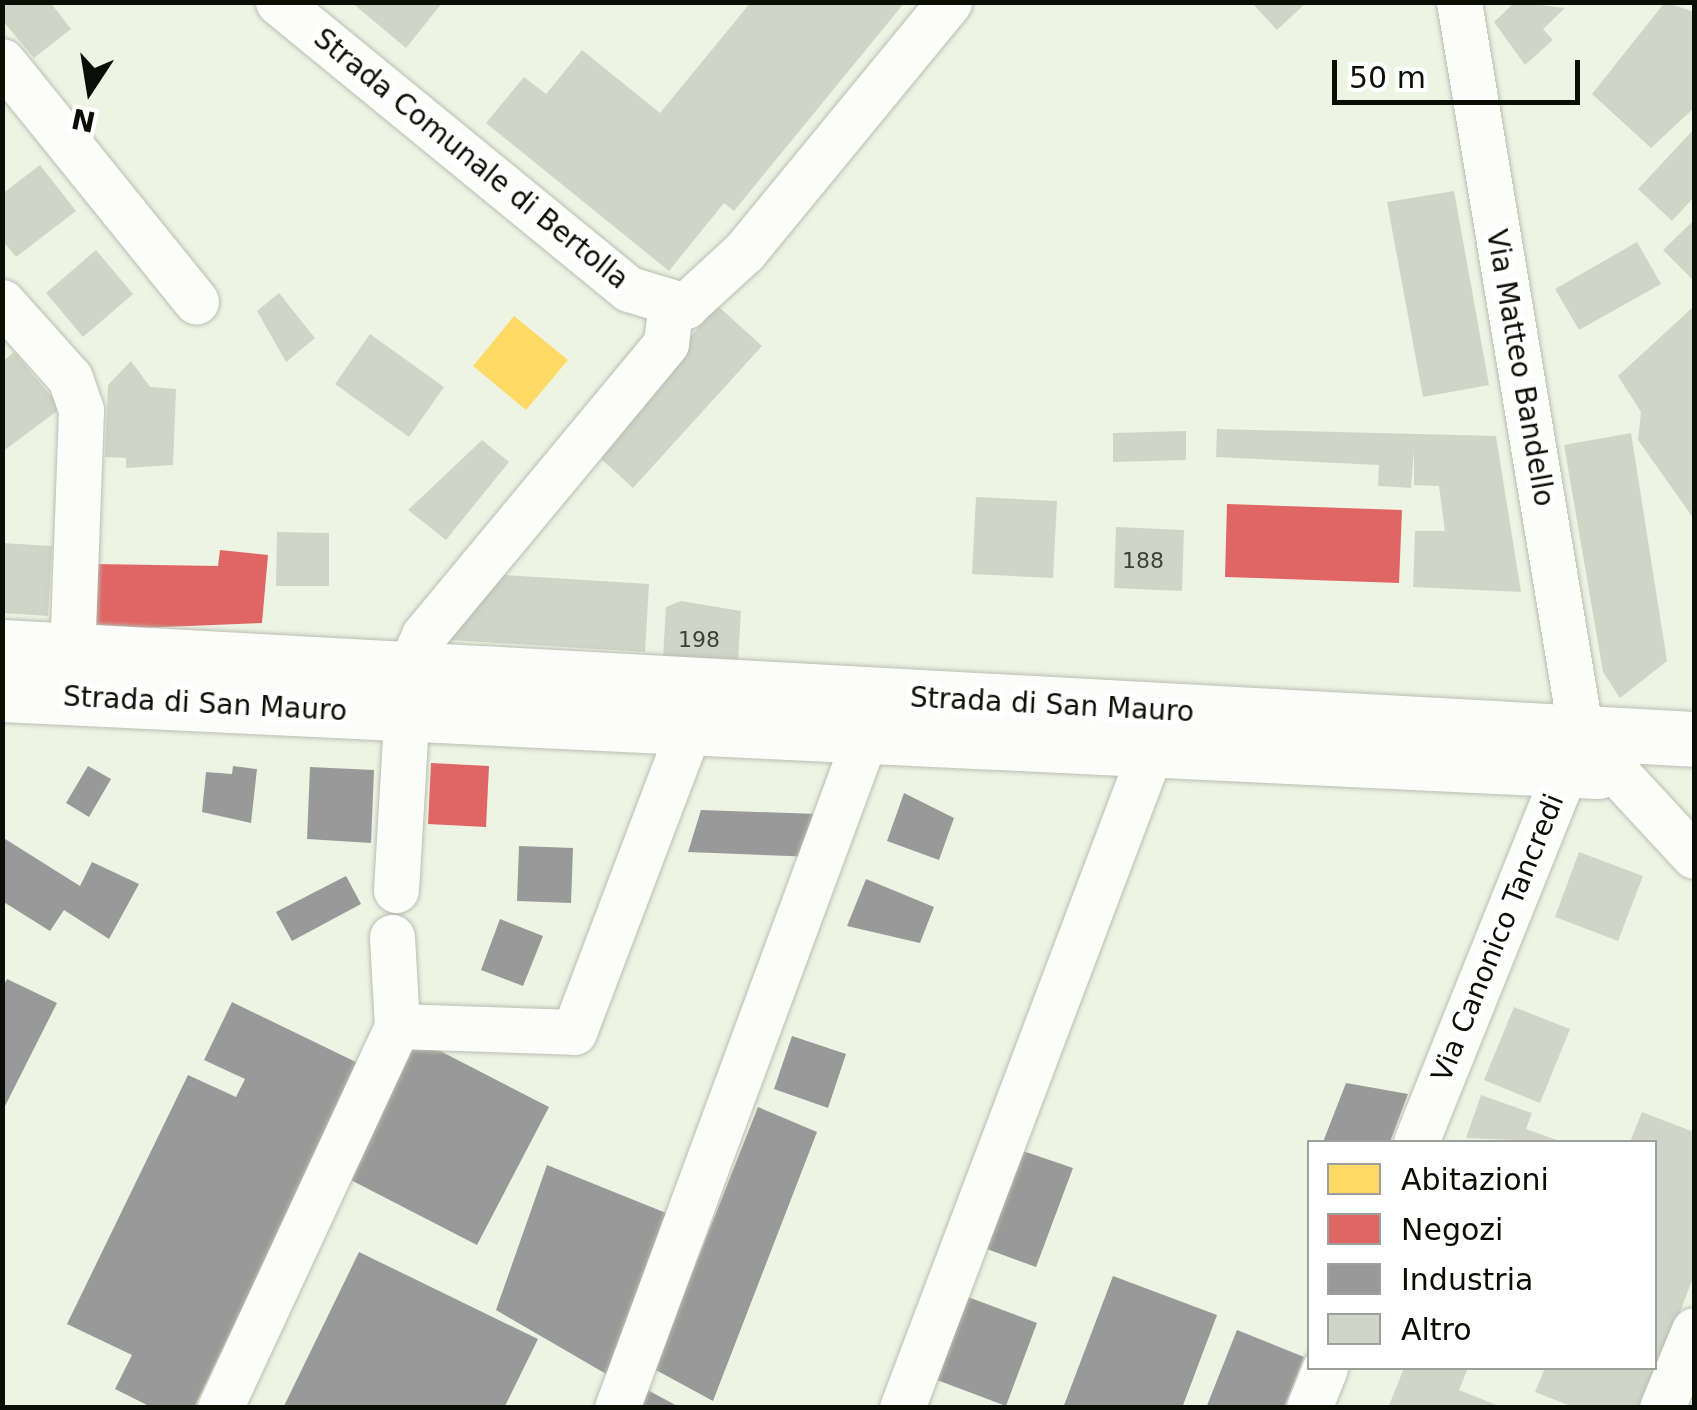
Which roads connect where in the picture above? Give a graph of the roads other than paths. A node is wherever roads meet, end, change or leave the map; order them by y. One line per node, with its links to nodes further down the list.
1 (278, 2): 7 (street, Strada Comunale di Bertolla)
2 (949, 2): 7 (street)
3 (1458, 2): 15 (street, Via Matteo Bandello)
4 (2, 60): 5 (street)
5 (196, 301)
6 (2, 302): 9 (street, Strada di San Mauro)
7 (672, 305): 10 (street)
8 (2, 647): 9 (main road, Strada di San Mauro)
9 (72, 651): 10 (main road, Strada di San Mauro)
10 (408, 692): 11 (main road, Strada di San Mauro); 12 (main road, Strada di San Mauro); 15 (main road, Strada di San Mauro); 20 (street)
11 (2, 694)
12 (689, 729): 13 (main road, Strada di San Mauro); 22 (street)
13 (866, 738): 16 (main road, Strada di San Mauro); 27 (street)
14 (1694, 739): 15 (main road, Strada di San Mauro)
15 (1573, 752): 16 (main road, Strada di San Mauro); 17 (main road, Strada di San Mauro); 23 (street, Via Canonico Tancredi)
16 (1150, 753): 28 (street, Strada di San Mauro)
17 (1621, 772): 18 (main road, Strada di San Mauro); 19 (street)
18 (1694, 776)
19 (1694, 856)
20 (396, 890)
21 (392, 937): 22 (street)
22 (397, 1026): 26 (street)
23 (1417, 1140)
24 (1694, 1330): 30 (street)
25 (1324, 1370): 29 (street)
26 (220, 1408)
27 (617, 1408)
28 (902, 1408)
29 (1309, 1408)
30 (1662, 1408)

